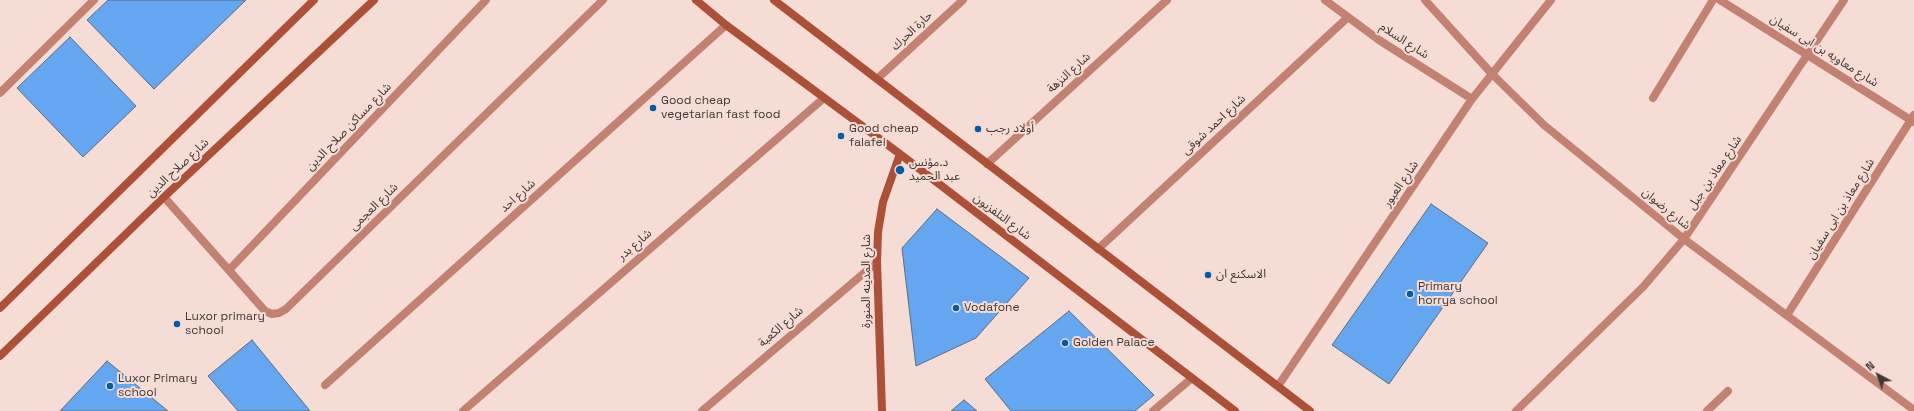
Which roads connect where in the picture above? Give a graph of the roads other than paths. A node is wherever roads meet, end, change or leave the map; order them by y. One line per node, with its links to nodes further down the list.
1 (94, 0): 21 (street)
2 (314, 0): 33 (main road, شارع صلاح الدين)
3 (374, 0): 28 (main road, شارع صلاح الدين)
4 (486, 0): 32 (street, شارع مساكن صلاح الدين)
5 (603, 0): 32 (street, شارع العجمى)
6 (696, 0): 17 (main road, شارع التلفزيون)
7 (963, 0): 20 (street, حارة الحرك)
8 (1167, 0): 27 (street, شارع النزهة)
9 (1326, 0): 16 (street, شارع السلام)
10 (1425, 0): 19 (street, شارع رضوان)
11 (1551, 0): 19 (street, شارع العبور)
12 (1713, 0): 23 (street)
13 (1720, 0): 18 (street, شارع معاويه بن ابى سفيان)
14 (1844, 0): 18 (street, شارع معاذ بن جبل)
15 (779, 2): 20 (main road)
16 (1347, 18): 24 (street, شارع السلام); 30 (street, شارع احمد شوقى)
17 (726, 25): 22 (main road, شارع التلفزيون); 37 (street, شارع احد)
18 (1808, 55): 25 (street, شارع معاويه بن ابى سفيان); 29 (street, شارع معاذ بن جبل)
19 (1492, 74): 24 (street, شارع العبور); 29 (street, شارع رضوان)
20 (877, 79): 27 (main road)
21 (0, 93)
22 (824, 98): 26 (main road, شارع التلفزيون); 41 (street, شارع بدر)
23 (1652, 98)
24 (1472, 99): 38 (street, شارع العبور)
25 (1913, 119): 34 (street, شارع معاذ بن ابى سفيان)
26 (900, 154): 31 (main road, شارع المدينه المنورة); 36 (main road, شارع التلفزيون)
27 (987, 164): 30 (main road)
28 (164, 197): 32 (street, شارع العجمى); 35 (main road, شارع صلاح الدين)
29 (1684, 239): 34 (street, شارع رضوان); 47 (street, شارع معاذ بن جبل)
30 (1098, 249): 38 (main road)
31 (877, 262): 42 (street, شارع الكعبة); 43 (main road, شارع المدينه المنورة)
32 (229, 270)
33 (0, 308)
34 (1787, 316): 40 (street, شارع رضوان)
35 (0, 356)
36 (1192, 378): 44 (street); 45 (main road, شارع التلفزيون)
37 (325, 385)
38 (1278, 386): 46 (main road)
39 (1728, 391): 48 (street)
40 (1914, 410)
41 (463, 411)
42 (702, 411)
43 (882, 411)
44 (1153, 411)
45 (1235, 411)
46 (1310, 411)
47 (1516, 411)
48 (1707, 411)

